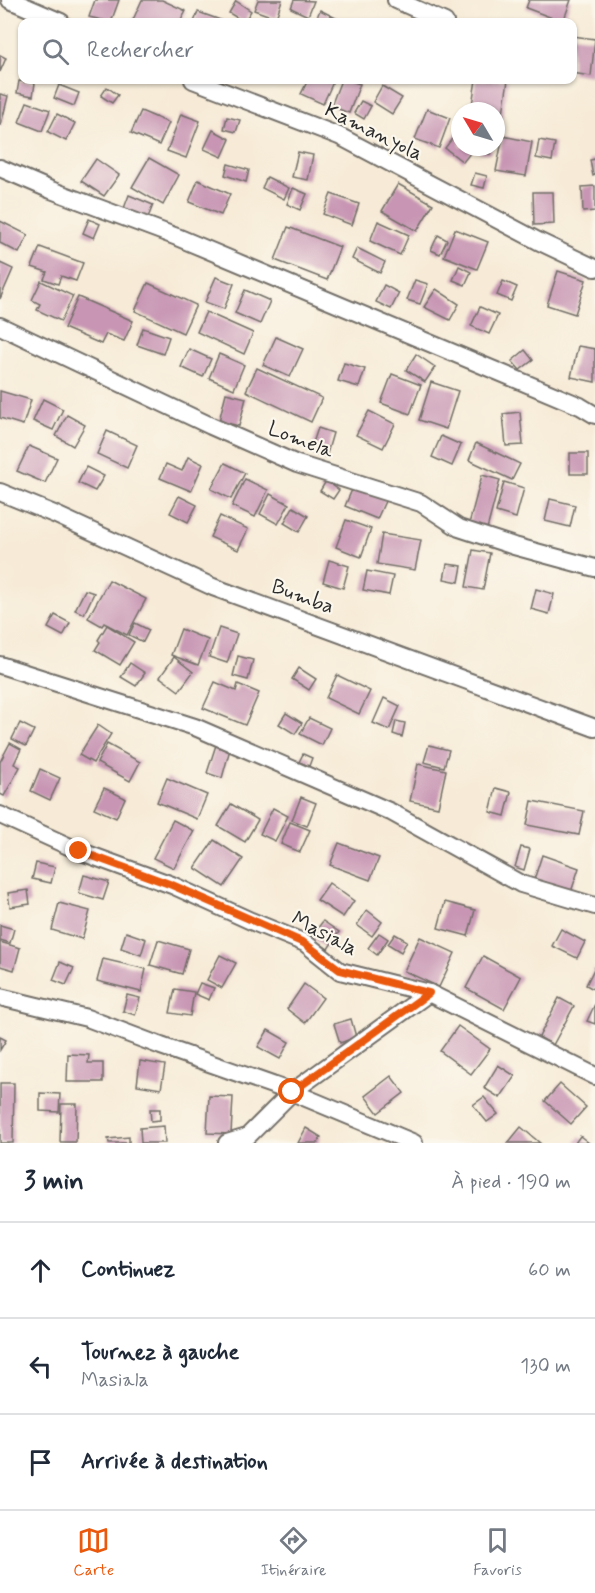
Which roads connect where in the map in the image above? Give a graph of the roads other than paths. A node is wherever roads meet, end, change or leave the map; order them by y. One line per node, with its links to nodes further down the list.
1 (10, 0): 3 (street)
2 (396, 0): 4 (street)
3 (52, 18)
4 (436, 18)
5 (203, 84): 7 (street, Kamanyola)
6 (0, 168): 9 (street)
7 (595, 268)
8 (0, 326): 11 (street, Lomela)
9 (595, 415)
10 (0, 492): 13 (street, Bumba)
11 (595, 568)
12 (0, 665): 15 (street)
13 (595, 728)
14 (0, 815): 16 (street, Masiala)
15 (595, 906)
16 (429, 993): 18 (street, Masiala); 19 (street)
17 (0, 997): 19 (street)
18 (595, 1076)
19 (292, 1092): 20 (street); 21 (street)
20 (227, 1143)
21 (414, 1143)

